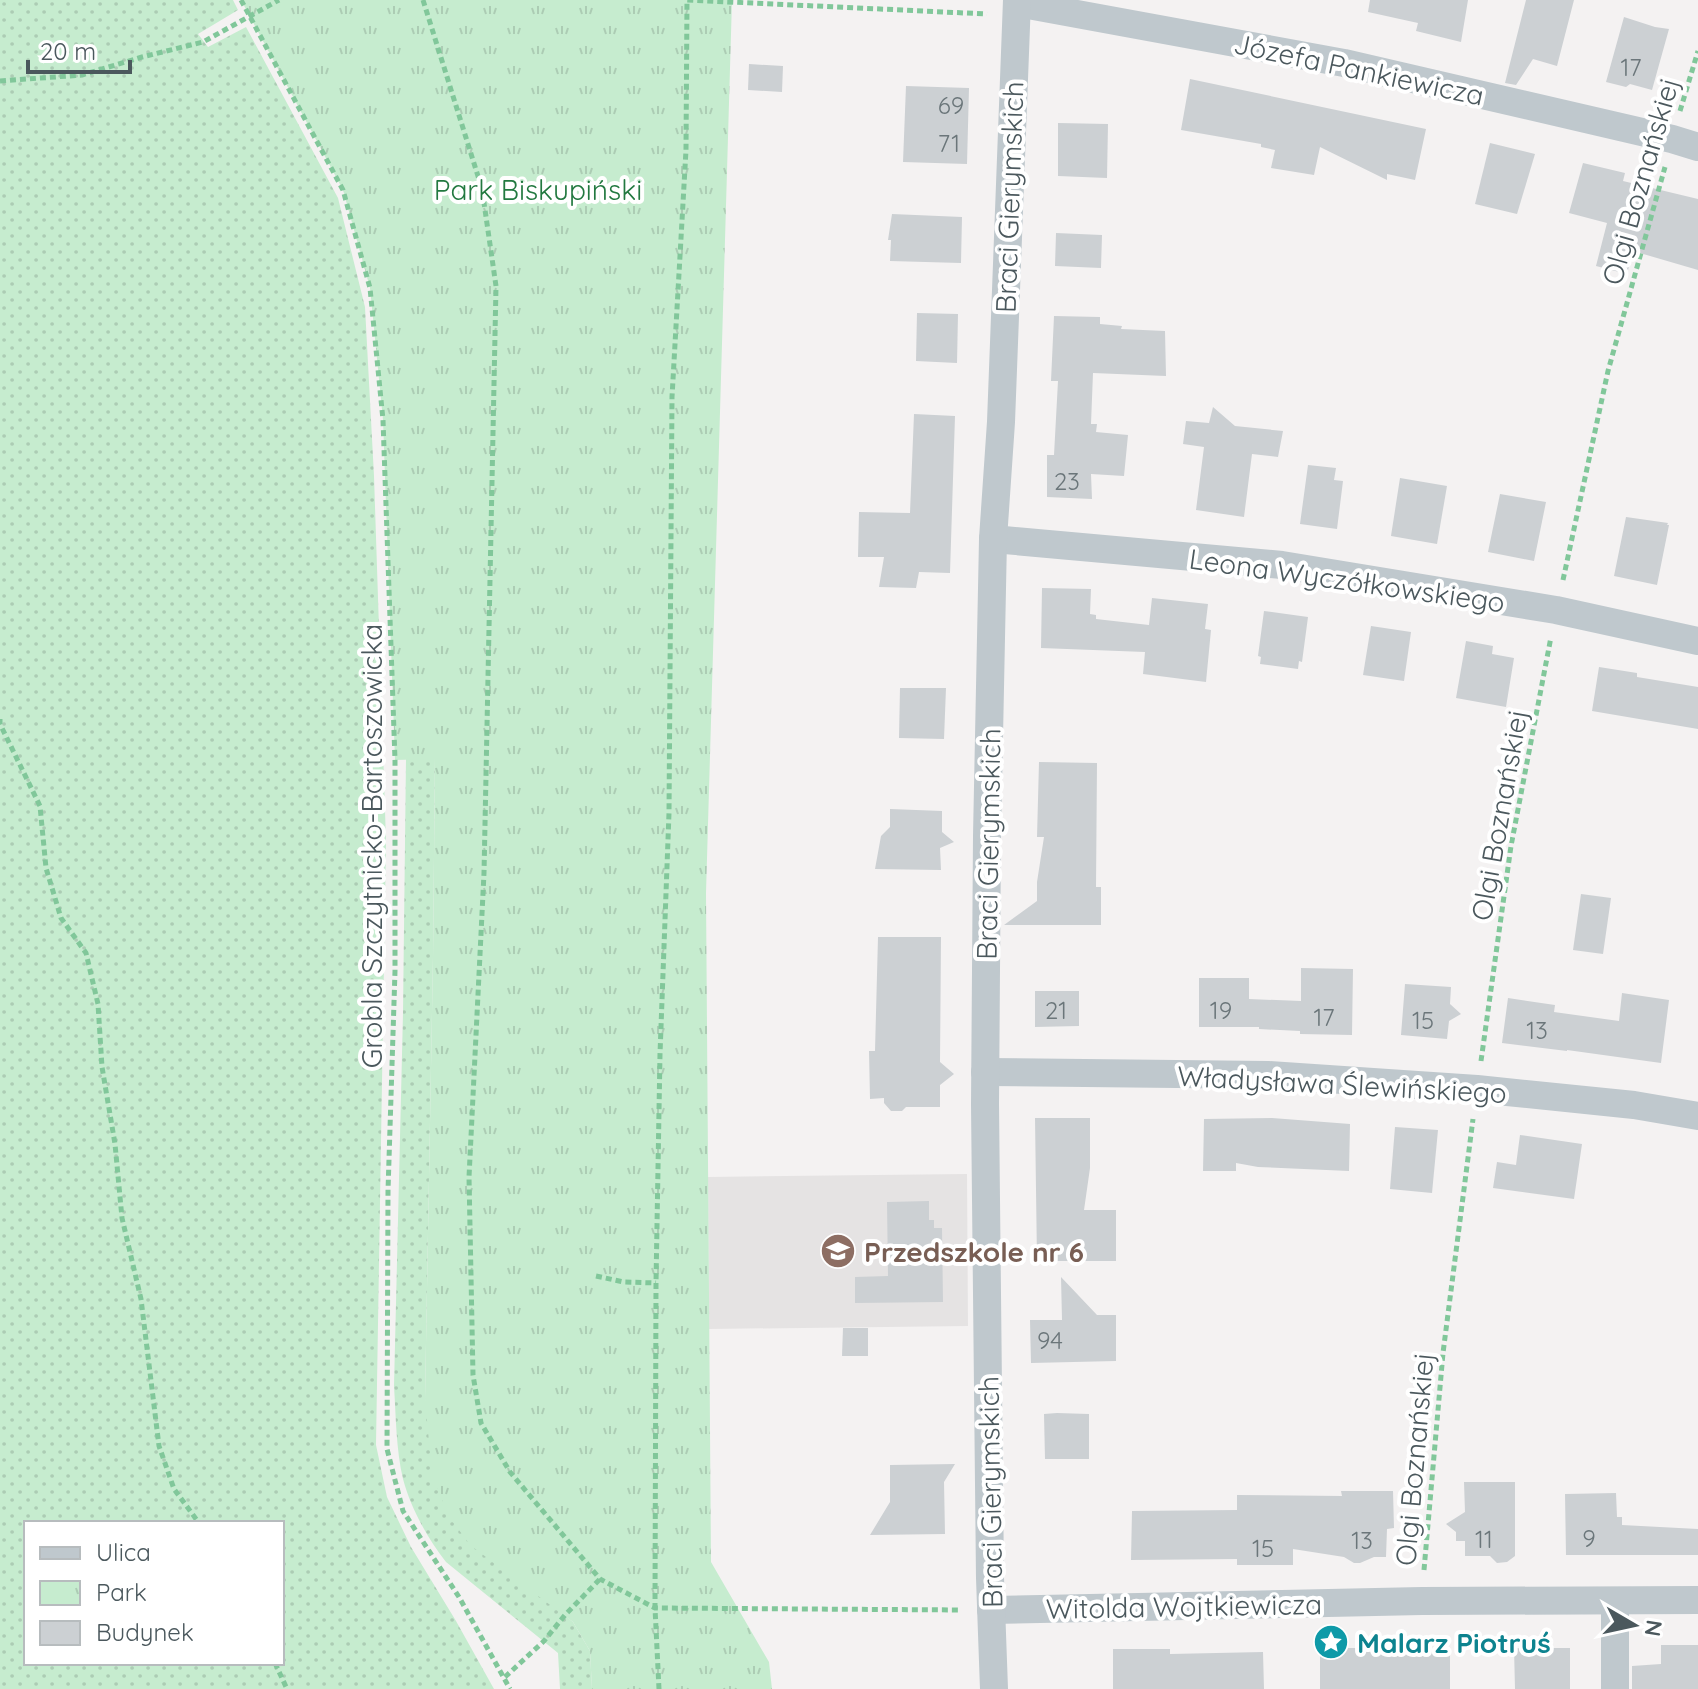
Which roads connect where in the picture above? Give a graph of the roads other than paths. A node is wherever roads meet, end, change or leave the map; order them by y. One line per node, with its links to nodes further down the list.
1 (1016, 6): 2 (street, Józefa Pankiewicza); 3 (street, Braci Gierymskich)
2 (1685, 143)
3 (993, 539): 4 (street, Leona Wyczółkowskiego); 5 (street, Braci Gierymskich)
4 (1698, 641)
5 (985, 1072): 6 (street, Władysława Ślewińskiego); 9 (street, Braci Gierymskich)
6 (1698, 1116)
7 (1698, 1600): 8 (street, Witolda Wojtkiewicza)
8 (1615, 1602): 9 (street, Witolda Wojtkiewicza); 11 (street)
9 (991, 1610): 10 (street, Braci Gierymskich)
10 (994, 1689)
11 (1615, 1689)

